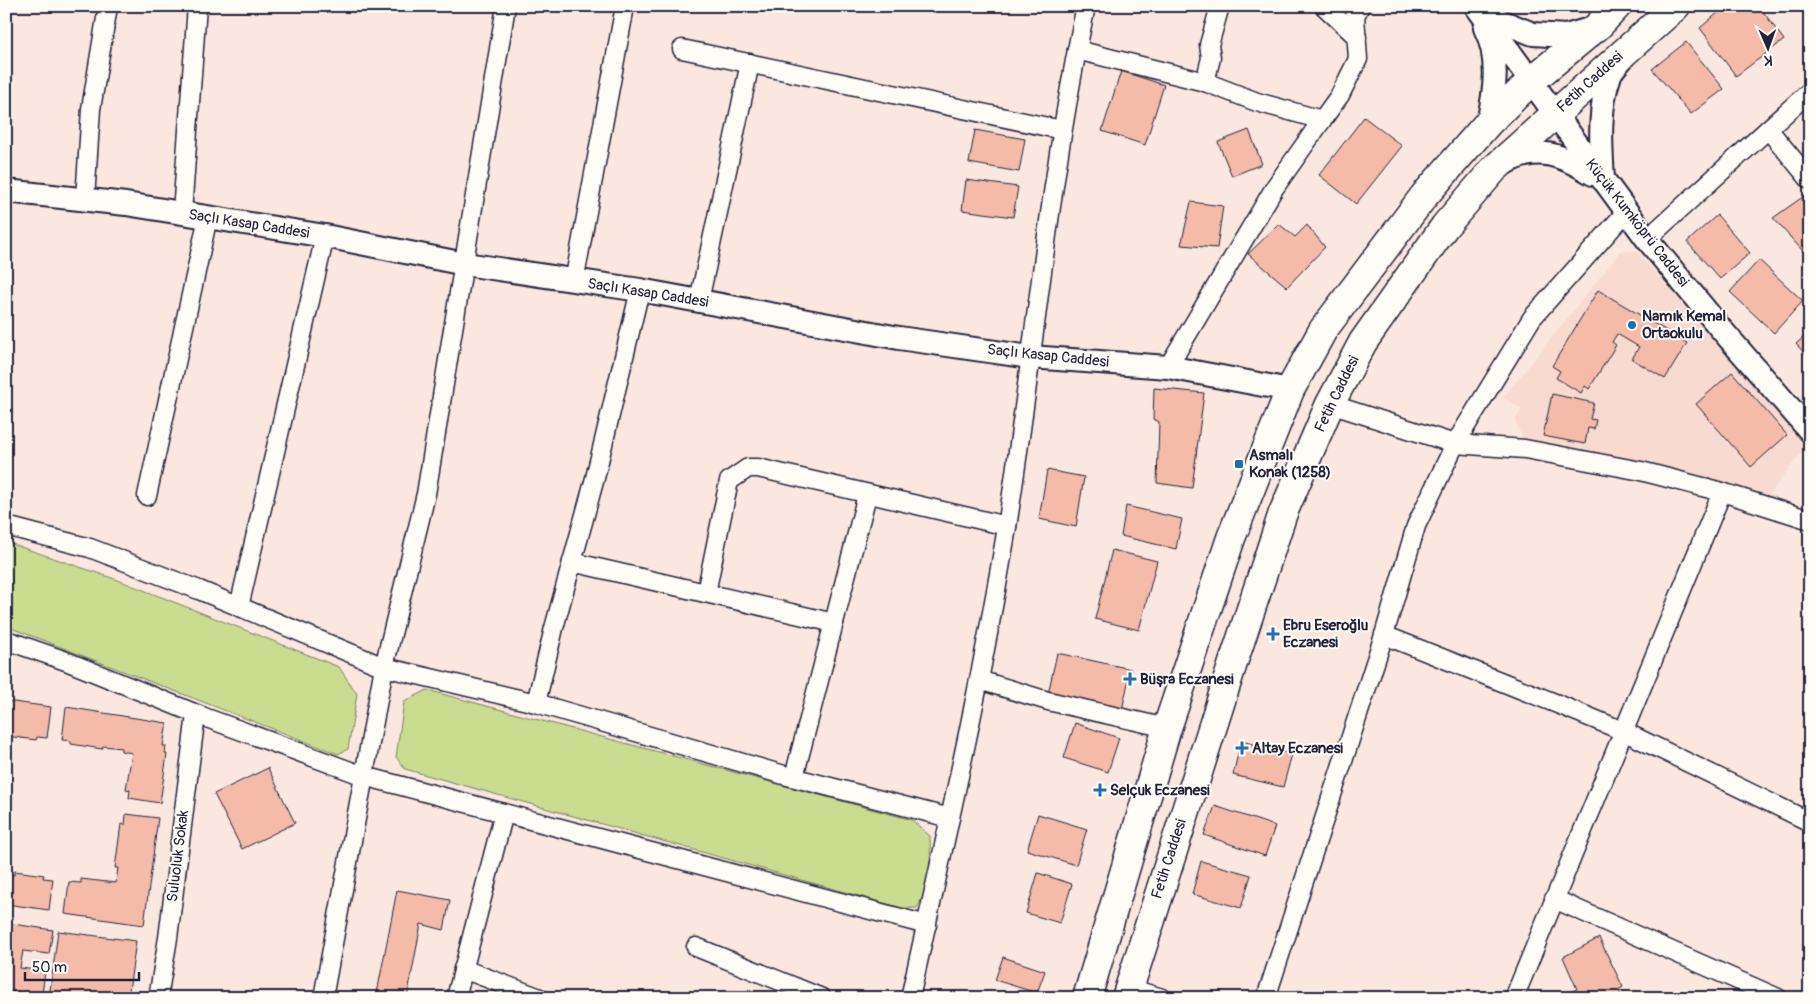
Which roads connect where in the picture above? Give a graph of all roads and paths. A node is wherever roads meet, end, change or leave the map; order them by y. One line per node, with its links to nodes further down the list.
1 (108, 6): 30 (street)
2 (197, 6): 32 (street)
3 (506, 6): 36 (street)
4 (625, 6): 37 (street)
5 (1086, 6): 16 (street)
6 (1220, 6): 19 (street)
7 (1324, 6): 14 (street)
8 (1360, 6): 14 (street)
9 (1476, 6): 12 (street); 18 (street, Küçük Kumköprü Caddesi); 23 (street)
10 (1617, 6): 12 (main road)
11 (1676, 6): 13 (main road, Fetih Caddesi)
12 (1598, 26): 18 (main road)
13 (1643, 36): 21 (main road, Fetih Caddesi); 27 (street)
14 (1357, 37): 22 (street)
15 (682, 49): 17 (street)
16 (1077, 50): 19 (street); 25 (street)
17 (750, 63): 25 (street); 39 (street)
18 (1530, 81): 21 (street, Küçük Kumköprü Caddesi); 23 (main road)
19 (1205, 82): 22 (street)
20 (1810, 91): 24 (street)
21 (1555, 114): 26 (main road, Fetih Caddesi); 27 (street, Küçük Kumköprü Caddesi)
22 (1322, 120): 41 (street)
23 (1488, 123): 42 (main road)
24 (1768, 129): 28 (street); 35 (street)
25 (1062, 130): 40 (street)
26 (1494, 169): 27 (street); 43 (main road, Fetih Caddesi)
27 (1603, 180): 31 (street, Küçük Kumköprü Caddesi)
28 (1810, 180)
29 (6, 191): 30 (street, Saçlı Kasap Caddesi)
30 (85, 199): 32 (street, Saçlı Kasap Caddesi)
31 (1626, 212): 35 (street, Küçük Kumköprü Caddesi); 45 (street)
32 (182, 213): 33 (street, Saçlı Kasap Caddesi)
33 (208, 217): 34 (street, Saçlı Kasap Caddesi); 48 (street)
34 (325, 236): 36 (street, Saçlı Kasap Caddesi); 54 (street)
35 (1647, 239): 44 (street, Küçük Kumköprü Caddesi)
36 (465, 264): 37 (street, Saçlı Kasap Caddesi); 58 (street)
37 (574, 282): 38 (street, Saçlı Kasap Caddesi)
38 (640, 290): 39 (street, Saçlı Kasap Caddesi); 52 (street)
39 (699, 301): 40 (street, Saçlı Kasap Caddesi)
40 (1030, 357): 41 (street, Saçlı Kasap Caddesi); 51 (street)
41 (1168, 367): 42 (street, Saçlı Kasap Caddesi)
42 (1290, 390): 62 (main road)
43 (1330, 404): 45 (street); 73 (main road, Fetih Caddesi)
44 (1810, 431)
45 (1456, 444): 46 (street); 56 (street)
46 (1722, 492): 49 (street); 63 (street)
47 (867, 495): 51 (street); 53 (street); 55 (street)
48 (147, 496)
49 (1810, 520)
50 (6, 526): 54 (street)
51 (1007, 526): 59 (street)
52 (572, 562): 53 (street); 60 (street)
53 (706, 593): 55 (street)
54 (239, 607): 58 (street)
55 (834, 622): 65 (street)
56 (1384, 635): 63 (street); 82 (street)
57 (6, 640): 61 (street)
58 (384, 667): 60 (street); 64 (street)
59 (980, 680): 62 (street); 67 (street)
60 (536, 703): 65 (street)
61 (196, 714): 64 (street); 74 (street, Suluoluk Sokak)
62 (1167, 728): 80 (main road)
63 (1623, 731): 68 (street); 69 (street)
64 (364, 776): 66 (street); 75 (street)
65 (794, 777): 67 (street)
66 (504, 813): 70 (street); 72 (street)
67 (950, 818): 70 (street)
68 (1810, 822)
69 (1554, 899): 83 (street); 84 (street)
70 (927, 925): 79 (street)
71 (696, 947): 78 (street)
72 (463, 969): 76 (street); 77 (street)
73 (1127, 993): 81 (street)
74 (158, 998)
75 (323, 998)
76 (456, 998)
77 (540, 998)
78 (822, 998)
79 (910, 998)
80 (1087, 998)
81 (1162, 998)
82 (1266, 998)
83 (1514, 998)
84 (1778, 998)

